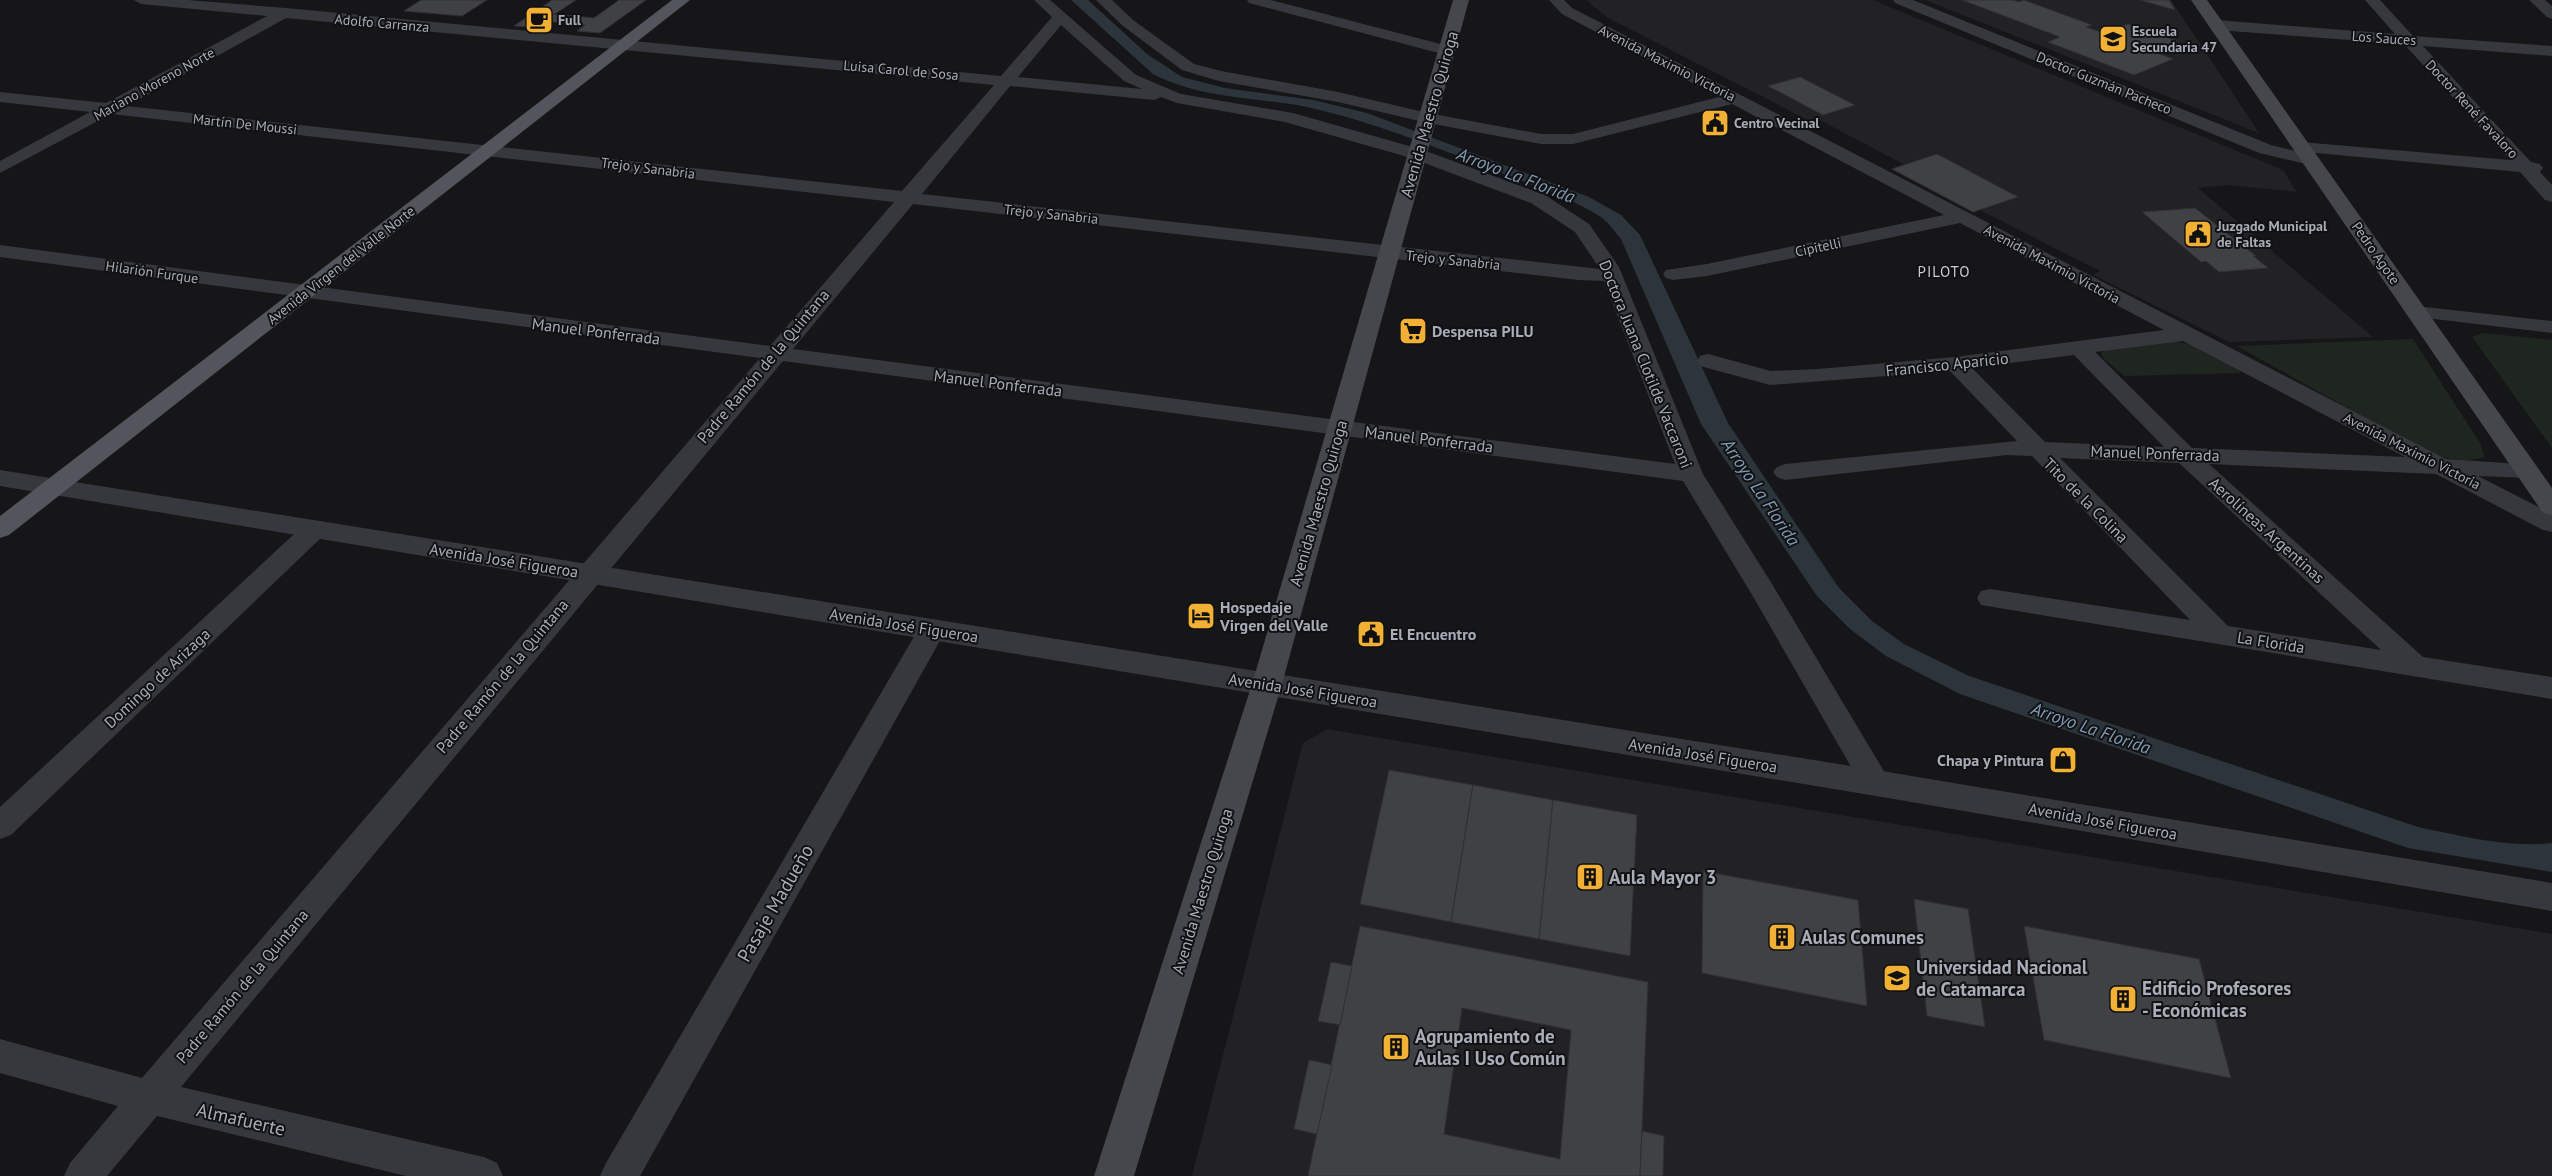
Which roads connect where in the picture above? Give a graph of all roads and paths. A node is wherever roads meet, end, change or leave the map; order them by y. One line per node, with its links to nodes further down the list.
1 (141, 0): 13 (street, Adolfo Carranza)
2 (309, 0): 13 (street, Mariano Moreno Norte)
3 (682, 0): 18 (main road, Avenida Virgen del Valle Norte)
4 (1041, 0): 15 (street, Doctora Juana Clotilde Vaccaroni)
5 (1103, 0): 26 (street)
6 (1254, 0): 19 (street)
7 (1461, 0): 19 (main road, Avenida Maestro Quiroga)
8 (1556, 0): 24 (street, Avenida Maximio Victoria)
9 (1900, 0): 28 (street, Doctor Guzmán Pacheco)
10 (2199, 0): 16 (main road, Pedro Agote)
11 (2372, 0): 17 (street, Doctor René Favaloro)
12 (2536, 0): 14 (street)
13 (283, 14): 18 (street, Adolfo Carranza); 25 (street, Mariano Moreno Norte)
14 (2552, 14)
15 (1059, 18): 21 (street, Padre Ramón de la Quintana); 23 (street, Doctora Juana Clotilde Vaccaroni)
16 (2216, 25): 17 (street, Los Sauces); 28 (main road, Pedro Agote)
17 (2409, 40): 20 (street, Los Sauces); 30 (street, Doctor René Favaloro)
18 (624, 45): 21 (street, Luisa Carol de Sosa); 27 (main road, Avenida Virgen del Valle Norte)
19 (1446, 50): 26 (main road, Avenida Maestro Quiroga)
20 (2552, 51)
21 (1005, 80): 23 (street, Luisa Carol de Sosa); 33 (street, Padre Ramón de la Quintana)
22 (0, 97): 25 (street, Martín De Moussi)
23 (1177, 98): 26 (street, Doctora Juana Clotilde Vaccaroni)
24 (1734, 98): 26 (street); 34 (street, Avenida Maximio Victoria)
25 (108, 109): 27 (street, Martín De Moussi); 29 (street, Mariano Moreno Norte)
26 (1423, 136): 36 (main road, Avenida Maestro Quiroga); 38 (street, Doctora Juana Clotilde Vaccaroni)
27 (490, 150): 33 (street, Trejo y Sanabria); 39 (main road, Avenida Virgen del Valle Norte)
28 (2306, 154): 30 (street, Doctor Guzmán Pacheco); 40 (main road, Pedro Agote)
29 (0, 168)
30 (2526, 168): 31 (street, Doctor Guzmán Pacheco); 32 (street, Doctor René Favaloro)
31 (2552, 170)
32 (2552, 196)
33 (905, 198): 36 (street, Trejo y Sanabria); 44 (street, Padre Ramón de la Quintana)
34 (1962, 217): 37 (street, Cipitelli); 42 (street, Avenida Maximio Victoria)
35 (2, 253): 39 (street, Hilarión Furque)
36 (1390, 253): 38 (street, Trejo y Sanabria); 47 (main road, Avenida Maestro Quiroga)
37 (1673, 274)
38 (1612, 276): 53 (street, Doctora Juana Clotilde Vaccaroni)
39 (304, 292): 44 (street, Manuel Ponferrada); 55 (main road, Avenida Virgen del Valle Norte)
40 (2416, 312): 41 (street); 51 (main road, Pedro Agote)
41 (2552, 327)
42 (2186, 334): 43 (street, Francisco Aparicio); 50 (street, Avenida Maximio Victoria)
43 (2080, 349): 46 (street, Francisco Aparicio); 49 (street, Aerolíneas Argentinas)
44 (774, 354): 47 (street, Manuel Ponferrada); 60 (street, Padre Ramón de la Quintana)
45 (1708, 361): 46 (street, Francisco Aparicio)
46 (1955, 364): 48 (street, Tito de la Colina)
47 (1339, 428): 53 (street, Manuel Ponferrada); 65 (main road, Avenida Maestro Quiroga)
48 (2036, 448): 49 (street, Manuel Ponferrada); 52 (street, Manuel Ponferrada); 63 (street, Tito de la Colina)
49 (2184, 455): 50 (street, Manuel Ponferrada); 64 (street, Aerolíneas Argentinas)
50 (2439, 465): 51 (street, Manuel Ponferrada); 57 (street, Avenida Maximio Victoria)
51 (2526, 470): 56 (main road, Pedro Agote)
52 (1784, 472)
53 (1691, 474): 67 (street, Doctora Juana Clotilde Vaccaroni)
54 (0, 478): 55 (street, Avenida José Figueroa)
55 (54, 487): 58 (main road, Avenida Virgen del Valle Norte); 59 (street, Avenida José Figueroa)
56 (2552, 507)
57 (2552, 524)
58 (0, 529)
59 (314, 529): 60 (street, Avenida José Figueroa); 68 (street, Domingo de Arizaga)
60 (589, 574): 62 (street, Avenida José Figueroa); 71 (street, Padre Ramón de la Quintana)
61 (1990, 598): 63 (street, La Florida)
62 (932, 630): 65 (street, Avenida José Figueroa); 74 (street, Pasaje Madueño)
63 (2219, 634): 64 (street, La Florida)
64 (2414, 665): 66 (street, La Florida)
65 (1266, 684): 67 (street, Avenida José Figueroa); 75 (main road, Avenida Maestro Quiroga)
66 (2552, 688)
67 (1876, 783): 69 (street, Avenida José Figueroa)
68 (0, 826)
69 (2552, 897)
70 (0, 1056): 71 (street, Almafuerte)
71 (149, 1097): 72 (street, Padre Ramón de la Quintana); 73 (street, Almafuerte)
72 (83, 1176)
73 (484, 1176)
74 (619, 1176)
75 (1114, 1176)

